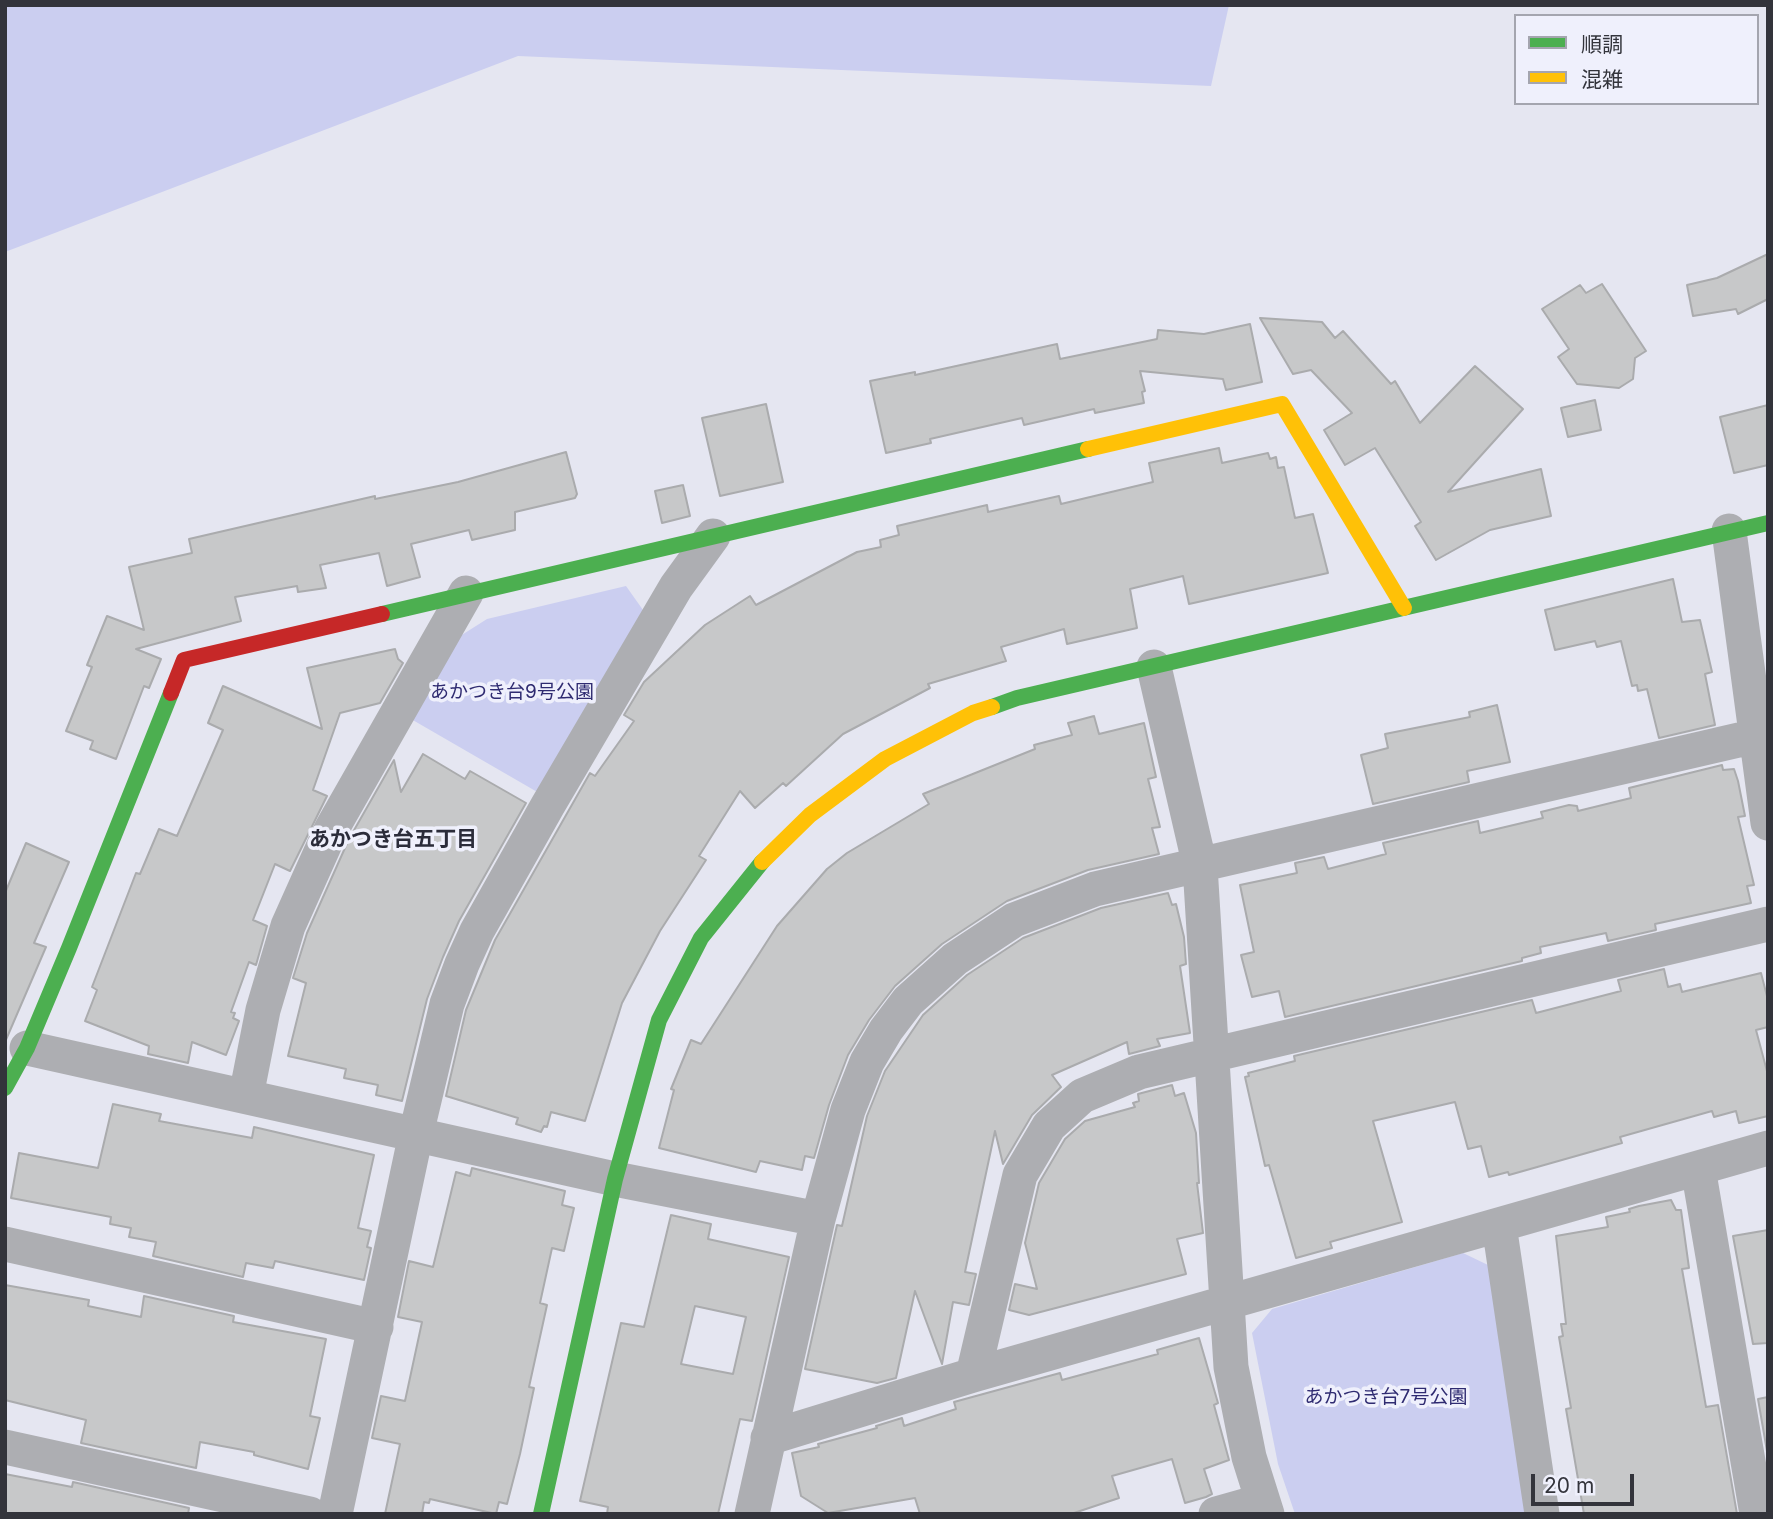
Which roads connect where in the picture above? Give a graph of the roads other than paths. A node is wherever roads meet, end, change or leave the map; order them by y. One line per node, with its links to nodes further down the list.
1 (1768, 523): 2 (street)
2 (1729, 531): 5 (street); 7 (street)
3 (713, 536): 4 (street); 5 (street); 15 (street)
4 (466, 593): 11 (street); 14 (street)
5 (1404, 608): 6 (street)
6 (1154, 667): 9 (street); 18 (street)
7 (1756, 736): 8 (street); 9 (street)
8 (1768, 823)
9 (1200, 866): 12 (street); 19 (street)
10 (1768, 924): 12 (street)
11 (27, 1048): 13 (street); 14 (street)
12 (1212, 1055): 22 (street); 24 (street)
13 (5, 1088)
14 (246, 1096): 15 (street)
15 (416, 1134): 18 (street); 23 (street)
16 (1768, 1147): 17 (street)
17 (1698, 1168): 20 (street); 34 (street)
18 (615, 1179): 19 (street); 30 (street)
19 (818, 1219): 25 (street)
20 (1499, 1225): 22 (street); 33 (street)
21 (5, 1244): 23 (street)
22 (1226, 1303): 24 (street); 27 (street)
23 (376, 1327): 29 (street)
24 (973, 1375): 25 (street)
25 (768, 1438): 31 (street)
26 (5, 1447): 28 (street)
27 (1264, 1507): 32 (street)
28 (310, 1514)
29 (335, 1514)
30 (541, 1514)
31 (752, 1514)
32 (1216, 1514)
33 (1542, 1514)
34 (1757, 1514)

